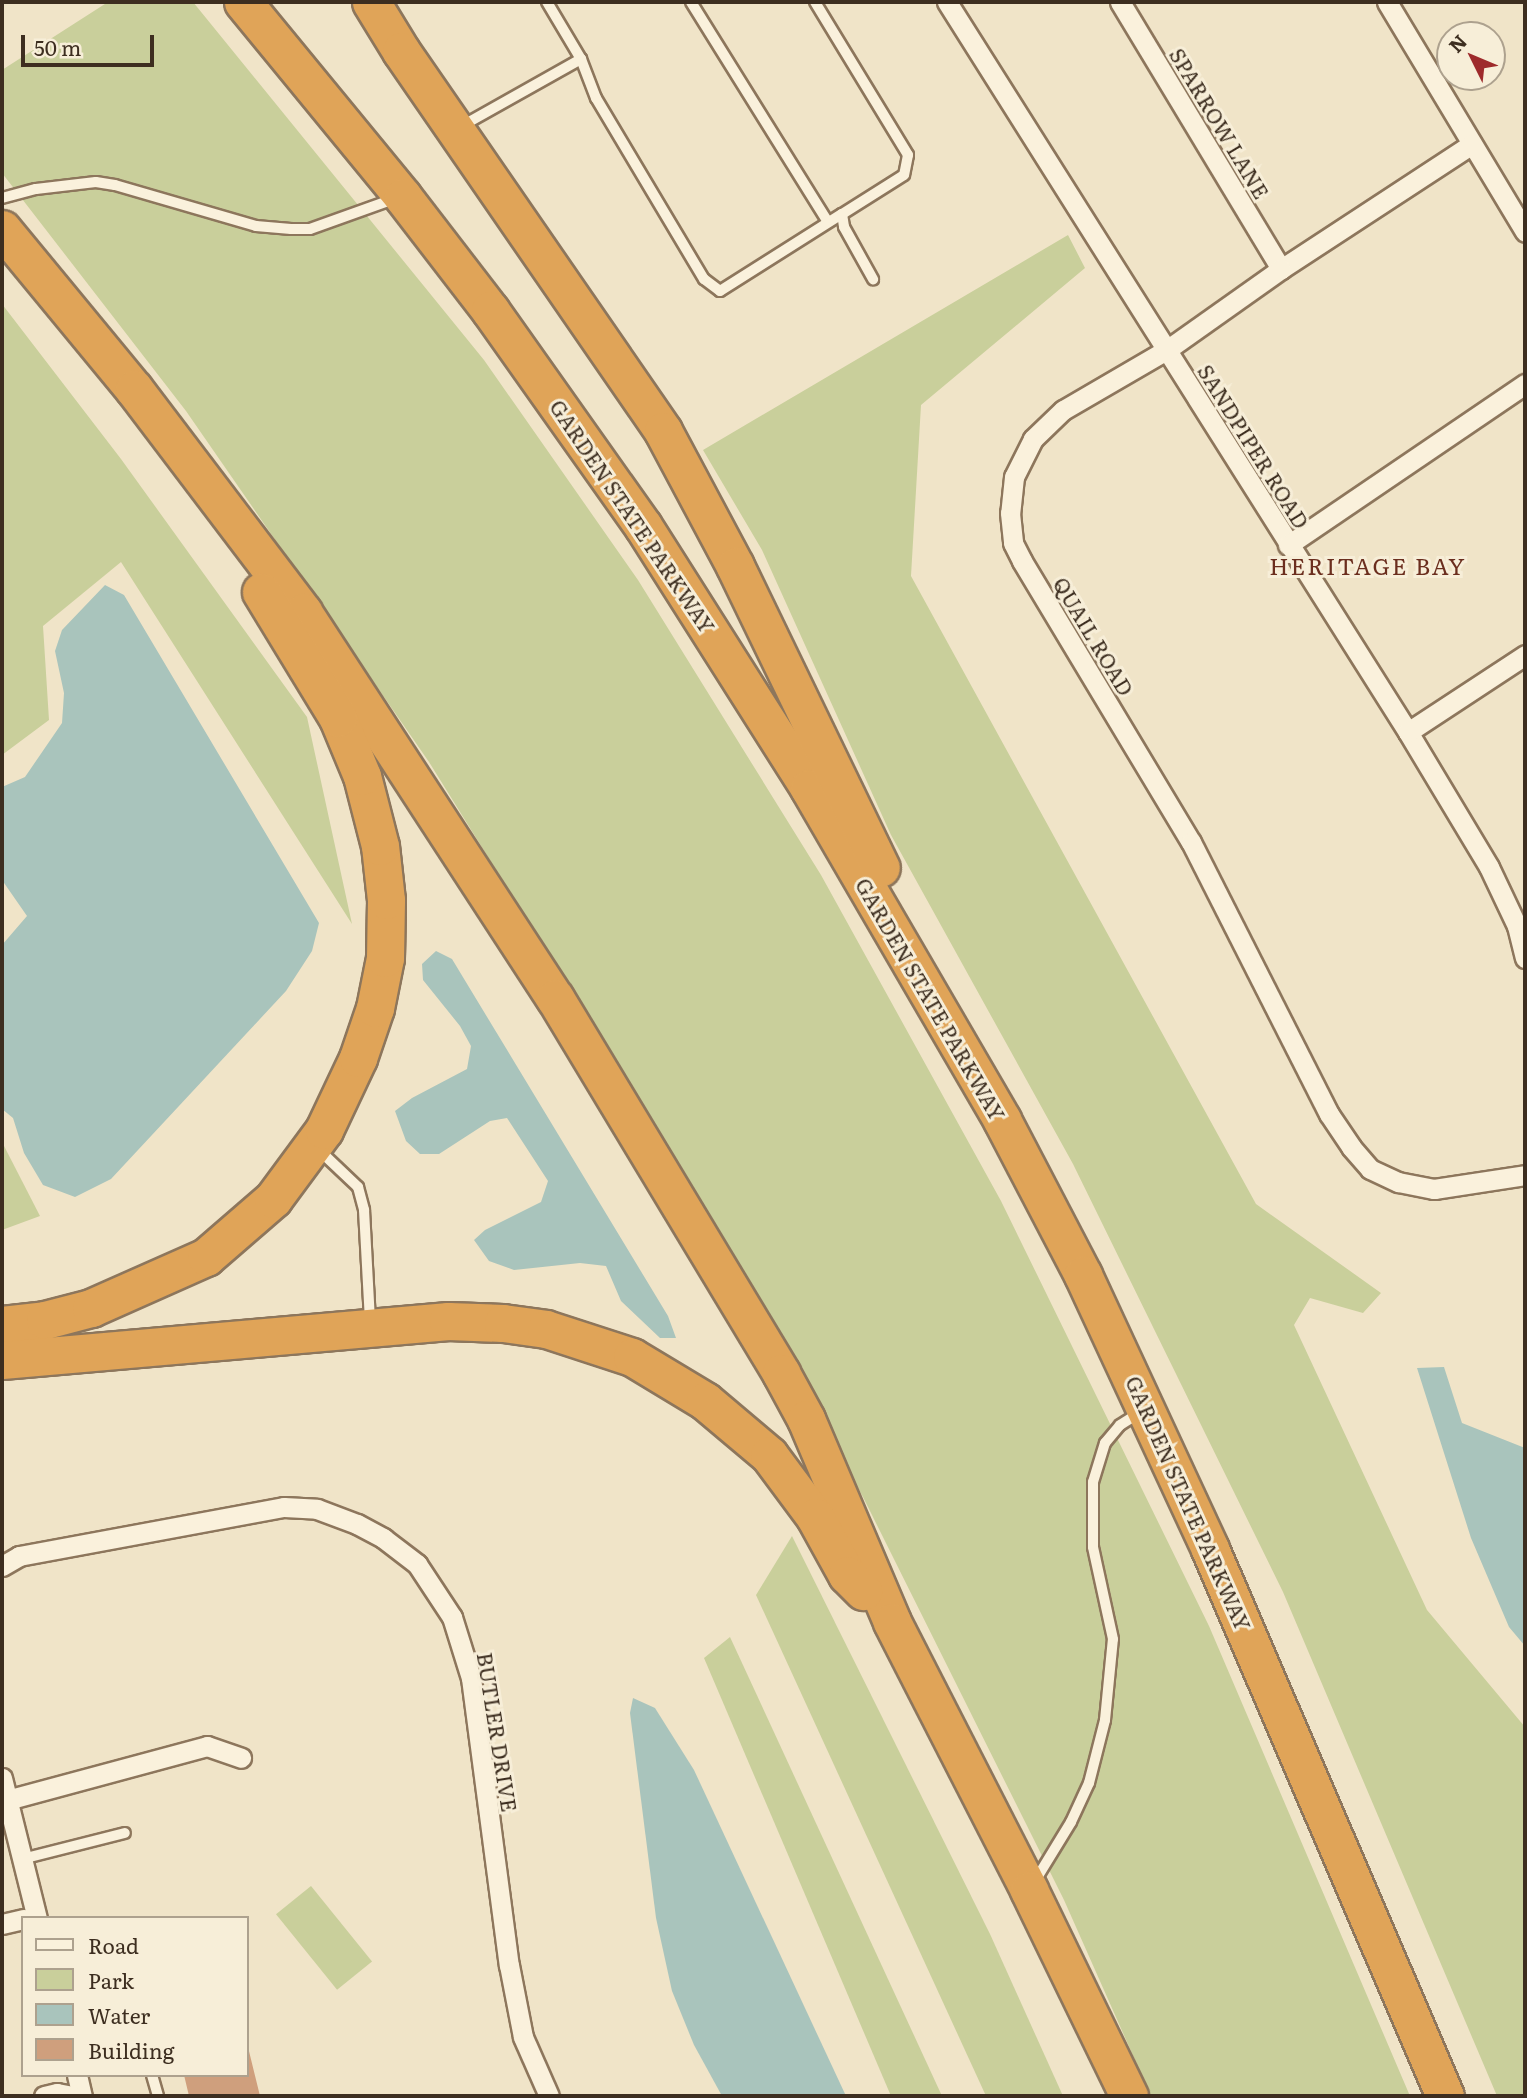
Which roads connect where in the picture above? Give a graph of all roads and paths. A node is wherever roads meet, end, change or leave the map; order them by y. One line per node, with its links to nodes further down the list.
1 (243, 2): 12 (highway, GARDEN STATE PARKWAY)
2 (371, 2): 10 (highway)
3 (547, 2): 9 (lane)
4 (691, 2): 15 (lane)
5 (815, 2): 14 (lane)
6 (947, 2): 20 (street, SANDPIPER ROAD)
7 (1120, 2): 18 (street, SPARROW LANE)
8 (1387, 2): 11 (street)
9 (581, 59): 10 (lane); 15 (lane)
10 (455, 129): 27 (highway)
11 (1472, 144): 17 (street); 18 (street, QUAIL ROAD)
12 (403, 197): 13 (lane); 27 (highway, GARDEN STATE PARKWAY)
13 (2, 198)
14 (842, 214): 15 (lane); 19 (lane)
15 (828, 222)
16 (2, 229): 22 (highway)
17 (1525, 232)
18 (1282, 269): 20 (street, QUAIL ROAD)
19 (873, 279)
20 (1168, 349): 23 (street, SANDPIPER ROAD); 29 (street, QUAIL ROAD)
21 (1525, 384): 23 (street)
22 (134, 389): 28 (highway); 35 (highway)
23 (1288, 545): 25 (street, SANDPIPER ROAD)
24 (1525, 655): 25 (street)
25 (1408, 732): 26 (street, SANDPIPER ROAD)
26 (1525, 958)
27 (976, 1075): 33 (highway, GARDEN STATE PARKWAY)
28 (313, 1145): 30 (highway); 31 (lane)
29 (1525, 1175)
30 (2, 1325)
31 (371, 1327): 32 (highway); 35 (highway)
32 (2, 1360)
33 (1146, 1408): 41 (lane); 53 (highway, GARDEN STATE PARKWAY)
34 (2, 1566): 51 (street, BUTLER DRIVE)
35 (892, 1622): 41 (highway)
36 (241, 1758): 38 (street)
37 (2, 1777): 38 (street)
38 (7, 1800): 40 (street)
39 (125, 1833): 40 (lane)
40 (22, 1859): 42 (street)
41 (1029, 1890): 52 (highway)
42 (30, 1916)
43 (21, 1919): 44 (street)
44 (2, 1924)
45 (77, 2077): 49 (street)
46 (153, 2077): 50 (lane)
47 (44, 2096): 48 (street)
48 (73, 2096)
49 (82, 2096)
50 (158, 2096)
51 (549, 2096)
52 (1129, 2096)
53 (1446, 2096)

